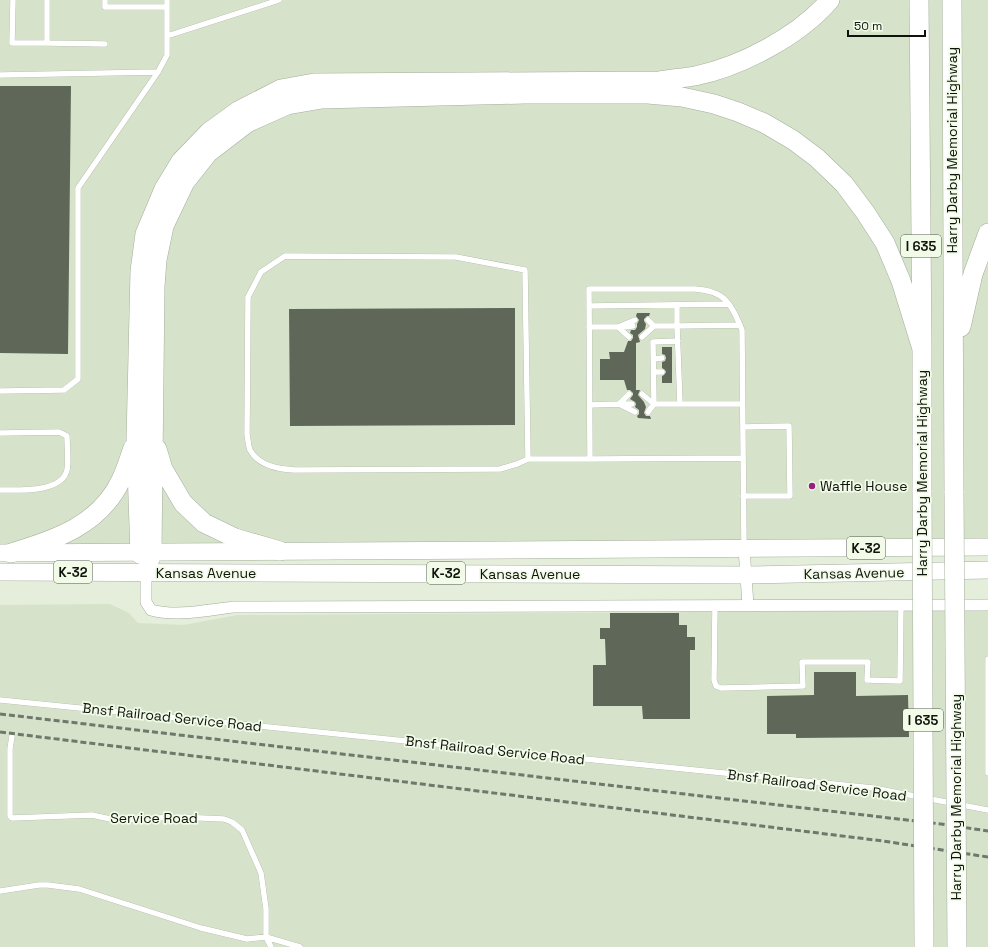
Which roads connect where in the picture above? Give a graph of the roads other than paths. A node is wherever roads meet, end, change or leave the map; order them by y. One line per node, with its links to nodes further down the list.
1 (13, 0): 11 (lane)
2 (47, 0): 11 (lane)
3 (105, 0): 9 (lane)
4 (167, 0): 9 (lane)
5 (279, 0): 10 (lane)
6 (830, 0): 55 (highway)
7 (919, 0): 31 (highway, Harry Darby Memorial Highway / I 635)
8 (952, 0): 36 (highway, Harry Darby Memorial Highway / I 635)
9 (168, 7): 10 (lane)
10 (168, 36): 13 (lane)
11 (47, 43): 12 (lane)
12 (105, 44)
13 (158, 72): 14 (lane); 41 (lane)
14 (0, 75)
15 (988, 233): 36 (highway)
16 (728, 304): 17 (lane); 18 (lane); 21 (lane)
17 (677, 305): 18 (lane); 25 (lane)
18 (589, 306): 26 (lane)
19 (635, 320): 27 (lane)
20 (648, 320): 24 (lane)
21 (740, 325): 25 (lane); 49 (lane)
22 (633, 326): 27 (lane)
23 (646, 326): 24 (lane)
24 (654, 326): 25 (lane); 29 (lane)
25 (678, 326): 30 (lane)
26 (589, 327): 27 (lane); 50 (lane)
27 (618, 327): 28 (lane)
28 (629, 337)
29 (642, 337)
30 (678, 341): 34 (lane); 35 (lane)
31 (922, 349): 55 (highway); 83 (highway, Harry Darby Memorial Highway / I 635, bridge)
32 (662, 358): 35 (lane)
33 (672, 358): 34 (lane)
34 (679, 358): 40 (lane)
35 (654, 359): 37 (lane)
36 (953, 361): 84 (highway, Harry Darby Memorial Highway / I 635, bridge)
37 (654, 372): 38 (lane); 47 (lane)
38 (662, 372)
39 (672, 372): 40 (lane)
40 (679, 372): 48 (lane)
41 (0, 391)
42 (629, 394): 44 (lane)
43 (642, 394): 47 (lane)
44 (619, 404): 45 (lane); 50 (lane); 51 (lane)
45 (632, 404)
46 (645, 404): 47 (lane)
47 (654, 404): 48 (lane); 52 (lane)
48 (680, 404): 49 (lane)
49 (742, 404): 53 (lane)
50 (590, 405): 58 (lane)
51 (636, 412)
52 (648, 412)
53 (743, 427): 56 (lane); 60 (lane)
54 (0, 433): 59 (lane)
55 (145, 439): 63 (highway); 64 (highway); 65 (highway)
56 (742, 458): 58 (lane); 60 (lane)
57 (528, 459): 57 (lane); 58 (lane)
58 (590, 459)
59 (0, 490)
60 (743, 496): 62 (lane)
61 (988, 547): 62 (main road, Kansas Avenue / K-32)
62 (744, 548): 63 (main road, Kansas Avenue / K-32); 69 (street)
63 (280, 551): 64 (main road, Kansas Avenue / K-32)
64 (146, 552): 65 (main road, Kansas Avenue / K-32); 68 (highway)
65 (6, 553)
66 (988, 570): 69 (main road, Kansas Avenue / K-32)
67 (0, 572): 68 (main road, Kansas Avenue / K-32)
68 (146, 572): 69 (main road, Kansas Avenue / K-32); 71 (street)
69 (747, 575): 72 (street)
70 (988, 605): 73 (street)
71 (715, 606): 72 (street); 73 (lane)
72 (748, 606): 73 (street)
73 (901, 606)
74 (988, 658): 77 (lane)
75 (0, 700): 78 (lane, Bnsf Railroad Service Road)
76 (12, 736): 80 (lane, Service Road)
77 (988, 773)
78 (988, 810)
79 (0, 892): 80 (lane)
80 (266, 936): 81 (lane, Service Road); 82 (lane)
81 (271, 947)
82 (300, 947)
83 (924, 947)
84 (957, 947)

